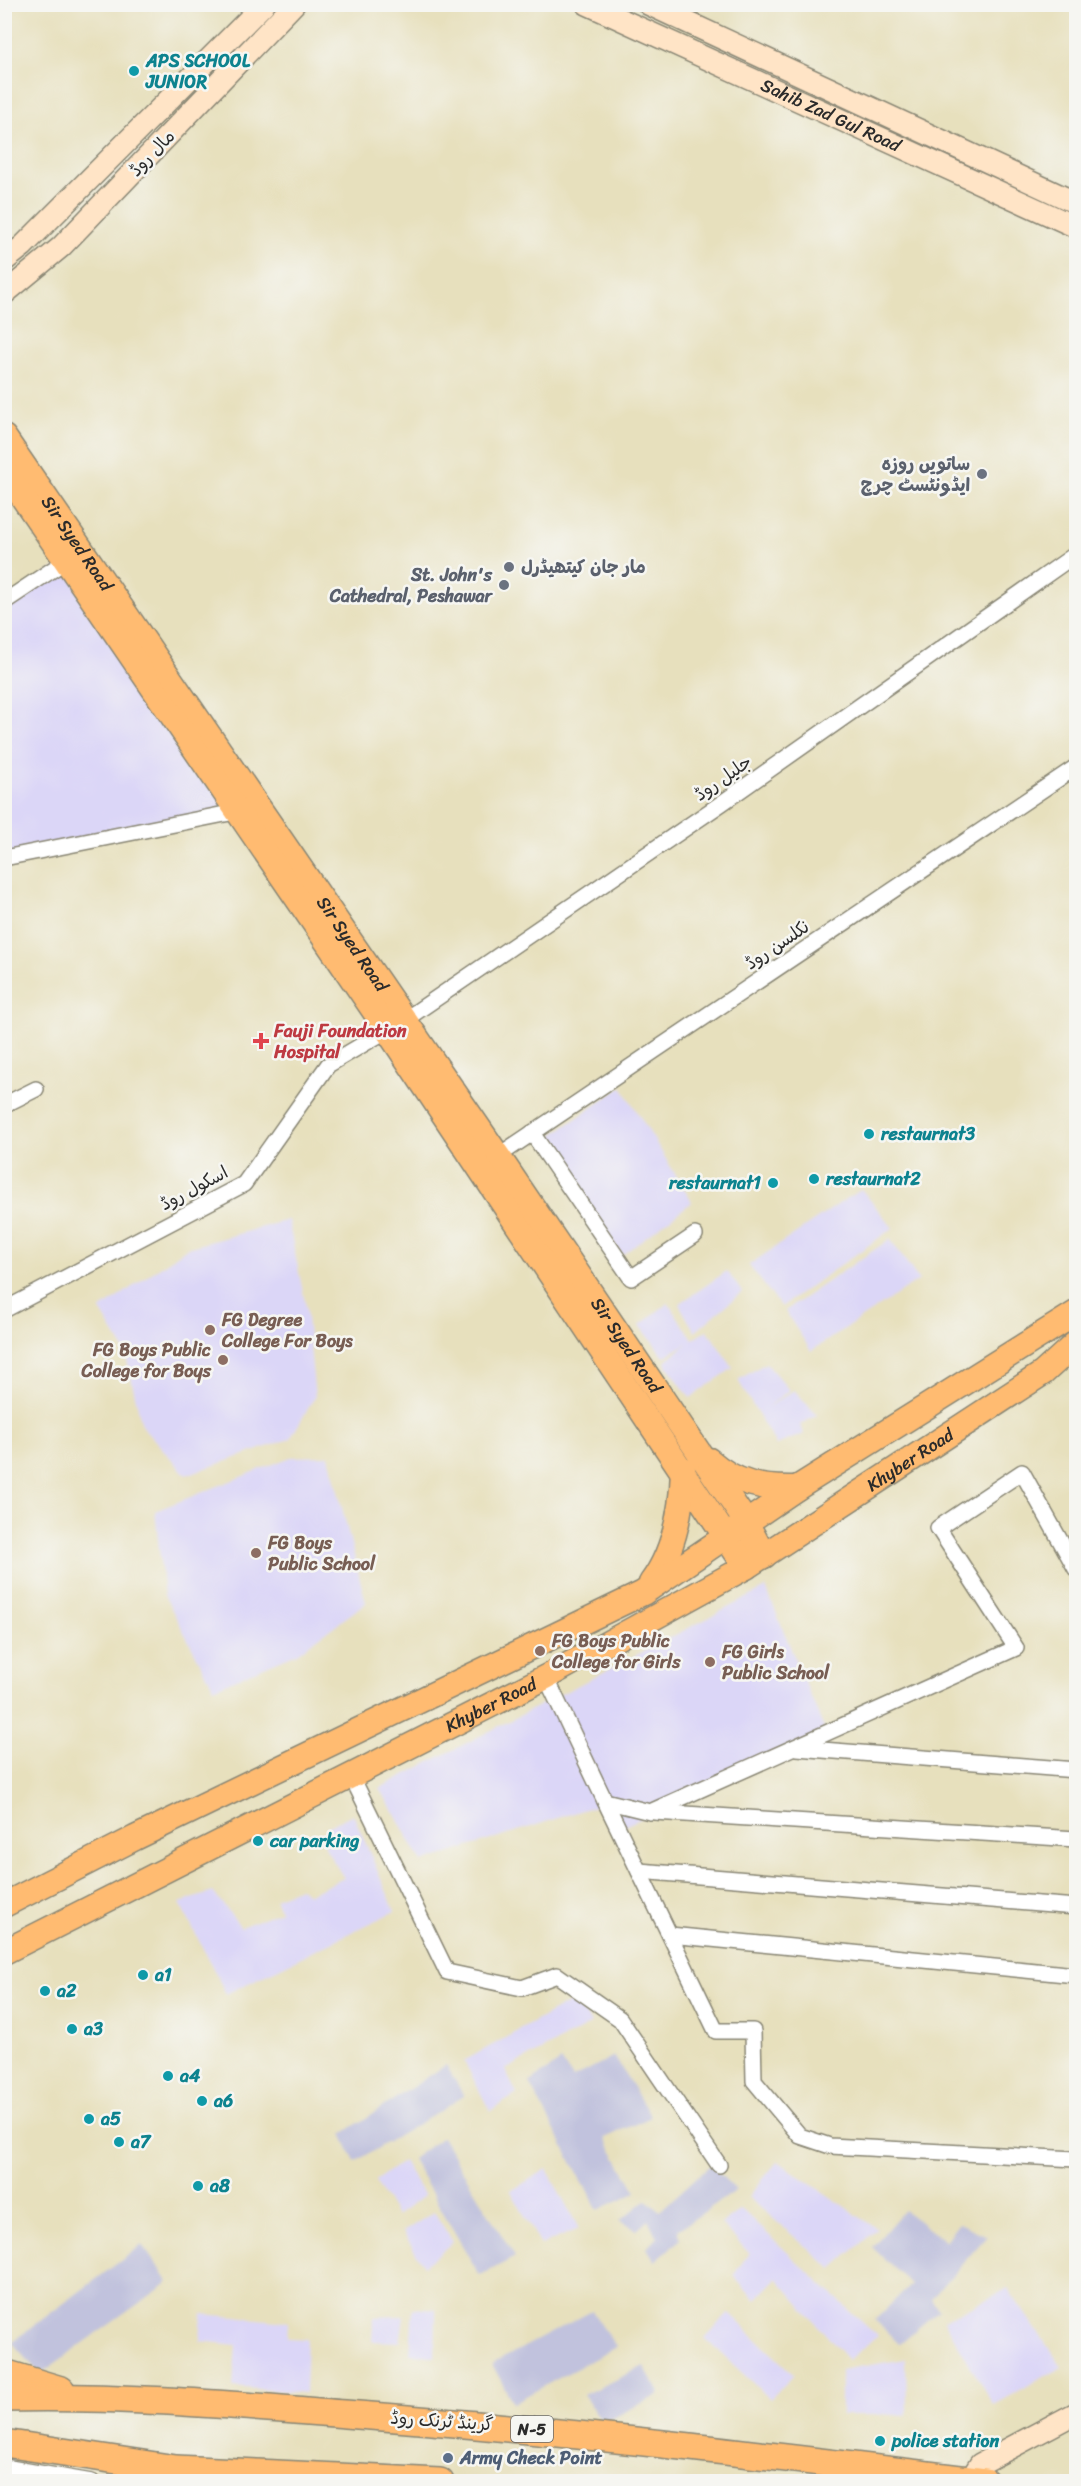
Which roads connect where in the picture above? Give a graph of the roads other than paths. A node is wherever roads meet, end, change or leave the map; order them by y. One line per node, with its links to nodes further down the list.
1 (264, 4): 7 (street, مال روڈ)
2 (294, 4): 8 (street, مال روڈ)
3 (587, 4): 6 (street, Sahib Zad Gul Road)
4 (648, 4): 5 (street, Sahib Zad Gul Road)
5 (1077, 203)
6 (1077, 227)
7 (4, 261)
8 (6, 296)
9 (4, 437): 17 (main road, Sir Syed Road)
10 (6, 473): 12 (main road, Sir Syed Road)
11 (1077, 554): 17 (street, جلیل روڈ)
12 (67, 560): 13 (street); 15 (main road, Sir Syed Road)
13 (4, 602)
14 (1077, 767): 20 (street, نکلسن روڈ)
15 (240, 811): 16 (street); 17 (main road, Sir Syed Road)
16 (4, 858)
17 (397, 1025): 21 (main road, Sir Syed Road); 23 (street, اسکول روڈ); 27 (main road, Sir Syed Road)
18 (36, 1089): 19 (street)
19 (4, 1105)
20 (532, 1133): 21 (street, نکلسن روڈ); 22 (street)
21 (498, 1156): 26 (main road, Sir Syed Road)
22 (695, 1235)
23 (4, 1310)
24 (1077, 1313): 28 (main road, Khyber Road)
25 (1077, 1343): 30 (main road, Khyber Road)
26 (698, 1451): 28 (main road); 29 (main road)
27 (683, 1469): 29 (main road, Sir Syed Road); 32 (main road)
28 (797, 1488): 29 (main road, Khyber Road)
29 (736, 1528): 30 (main road); 32 (main road, Khyber Road)
30 (755, 1562): 33 (main road, Khyber Road)
31 (1077, 1569): 34 (street)
32 (643, 1593): 41 (main road, Khyber Road)
33 (546, 1677): 36 (main road, Khyber Road); 37 (street)
34 (794, 1748): 35 (street); 38 (street)
35 (1077, 1770)
36 (351, 1775): 44 (main road, Khyber Road); 47 (street)
37 (605, 1801): 38 (street); 40 (street)
38 (650, 1812): 39 (street)
39 (1077, 1839)
40 (639, 1871): 42 (street); 43 (street)
41 (4, 1905)
42 (1077, 1908)
43 (670, 1935): 45 (street); 46 (street)
44 (4, 1952)
45 (1077, 1975)
46 (1077, 2159)
47 (720, 2165)
48 (4, 2373): 49 (highway)
49 (78, 2396): 50 (highway, گرینڈ ٹرنک روڈ / N-5); 58 (highway, گرینڈ ٹرنک روڈ / N-5)
50 (4, 2398)
51 (1077, 2413): 58 (street)
52 (4, 2442): 55 (highway)
53 (4, 2455): 55 (highway)
54 (4, 2467): 56 (street)
55 (176, 2469): 57 (highway)
56 (92, 2481)
57 (423, 2481)
58 (978, 2481)

